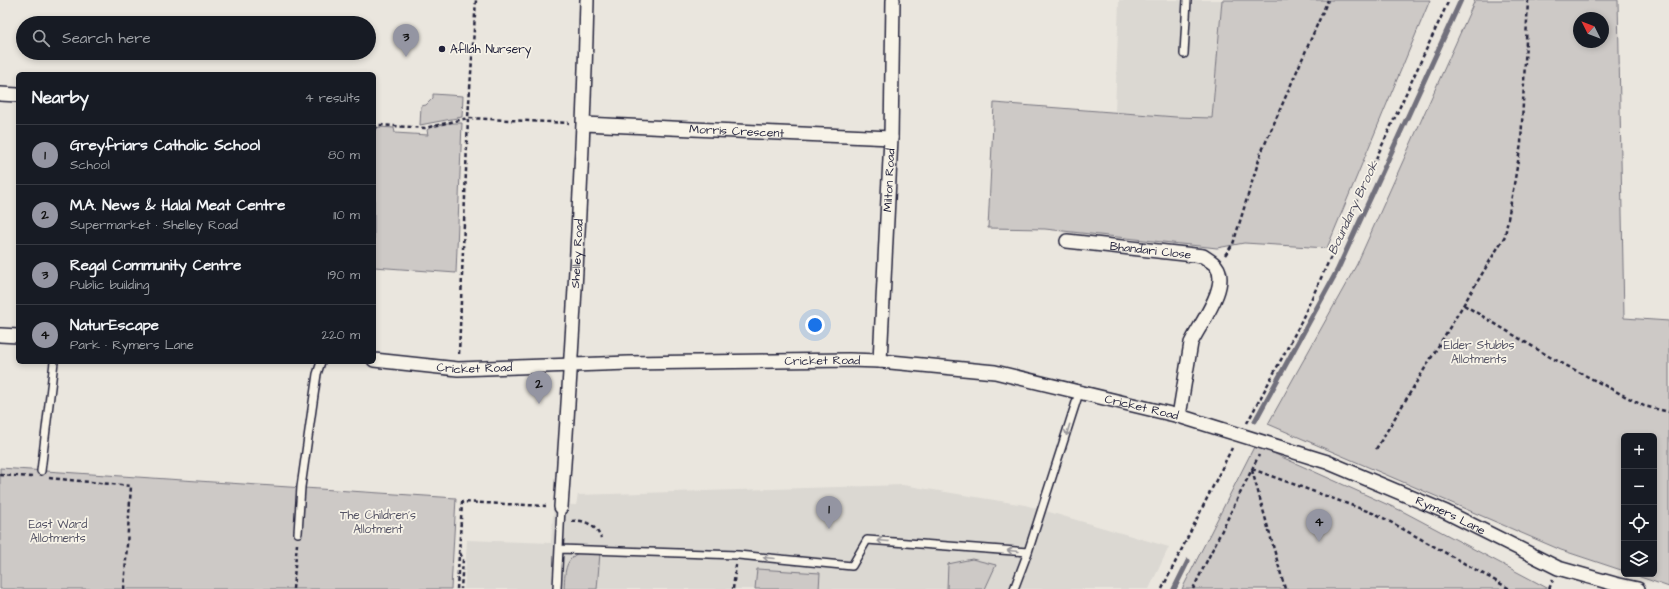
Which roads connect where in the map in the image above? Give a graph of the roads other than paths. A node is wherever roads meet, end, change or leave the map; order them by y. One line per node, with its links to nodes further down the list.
1 (587, 0): 7 (street, Shelley Road)
2 (893, 0): 8 (street, Milton Road)
3 (1187, 0): 4 (lane)
4 (1184, 54)
5 (0, 94): 6 (street)
6 (16, 96)
7 (584, 124): 8 (street, Morris Crescent); 16 (street, Shelley Road)
8 (890, 138): 13 (street, Milton Road)
9 (1067, 241): 18 (street, Bhandari Close)
10 (0, 335): 11 (street)
11 (16, 336)
12 (376, 360): 16 (street, Cricket Road)
13 (880, 361): 16 (street, Cricket Road); 17 (street, Cricket Road)
14 (54, 364): 20 (lane)
15 (320, 364): 22 (lane)
16 (571, 365): 21 (street, Shelley Road)
17 (1079, 392): 18 (street, Cricket Road); 24 (lane, one-way to 24)
18 (1179, 416): 19 (street, Cricket Road)
19 (1262, 441): 27 (street, Rymers Lane)
20 (41, 474)
21 (561, 507): 23 (lane)
22 (298, 533)
23 (560, 549): 24 (lane, one-way to 23); 25 (lane)
24 (1028, 552): 26 (lane)
25 (557, 589)
26 (1014, 589)
27 (1638, 589)

